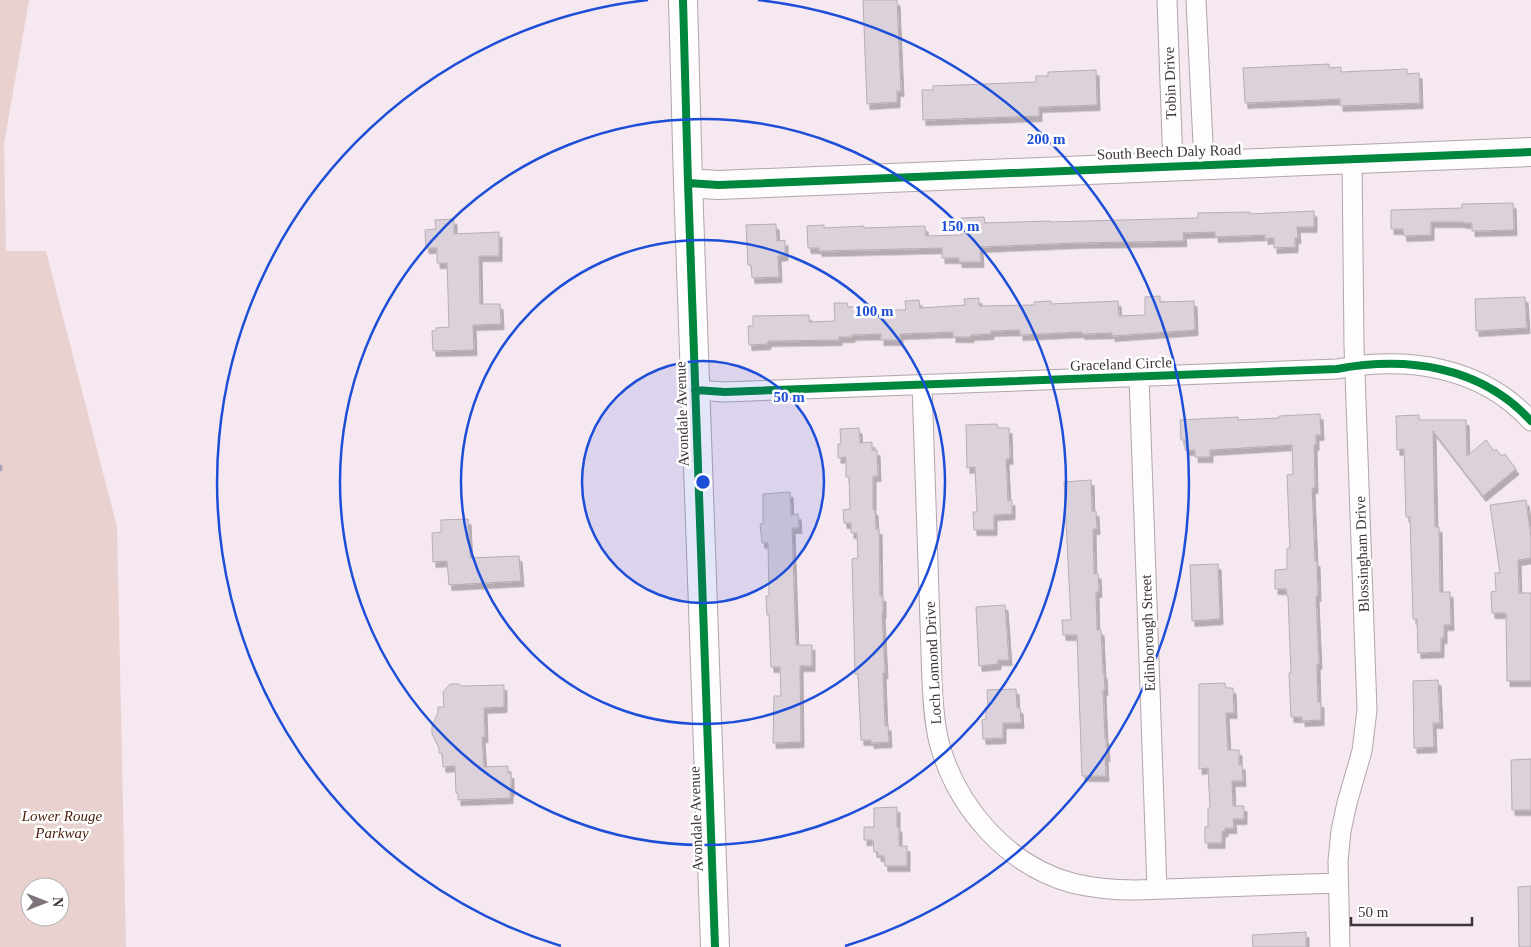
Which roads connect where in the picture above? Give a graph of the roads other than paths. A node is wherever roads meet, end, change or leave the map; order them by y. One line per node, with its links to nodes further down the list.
1 (683, 0): 8 (street, Avondale Avenue)
2 (1167, 0): 7 (street, Tobin Drive)
3 (1196, 0): 6 (street, Tobin Drive)
4 (1531, 152): 5 (street, South Beech Daly Road)
5 (1352, 158): 6 (street, South Beech Daly Road); 9 (street, Blossingham Drive)
6 (1204, 164): 7 (street, South Beech Daly Road)
7 (1173, 166): 8 (street, South Beech Daly Road)
8 (688, 183): 12 (street, Avondale Avenue)
9 (1356, 366): 10 (street, Graceland Circle); 13 (street, Graceland Circle); 14 (street, Blossingham Drive)
10 (1139, 377): 11 (street, Graceland Circle); 15 (street, Edinborough Street)
11 (922, 385): 12 (street, Graceland Circle); 15 (street, Loch Lomond Drive)
12 (695, 390): 16 (street, Avondale Avenue)
13 (1531, 421)
14 (1338, 883): 15 (street, Loch Lomond Drive); 17 (street, Blossingham Drive)
15 (1157, 889)
16 (714, 947)
17 (1340, 947)

